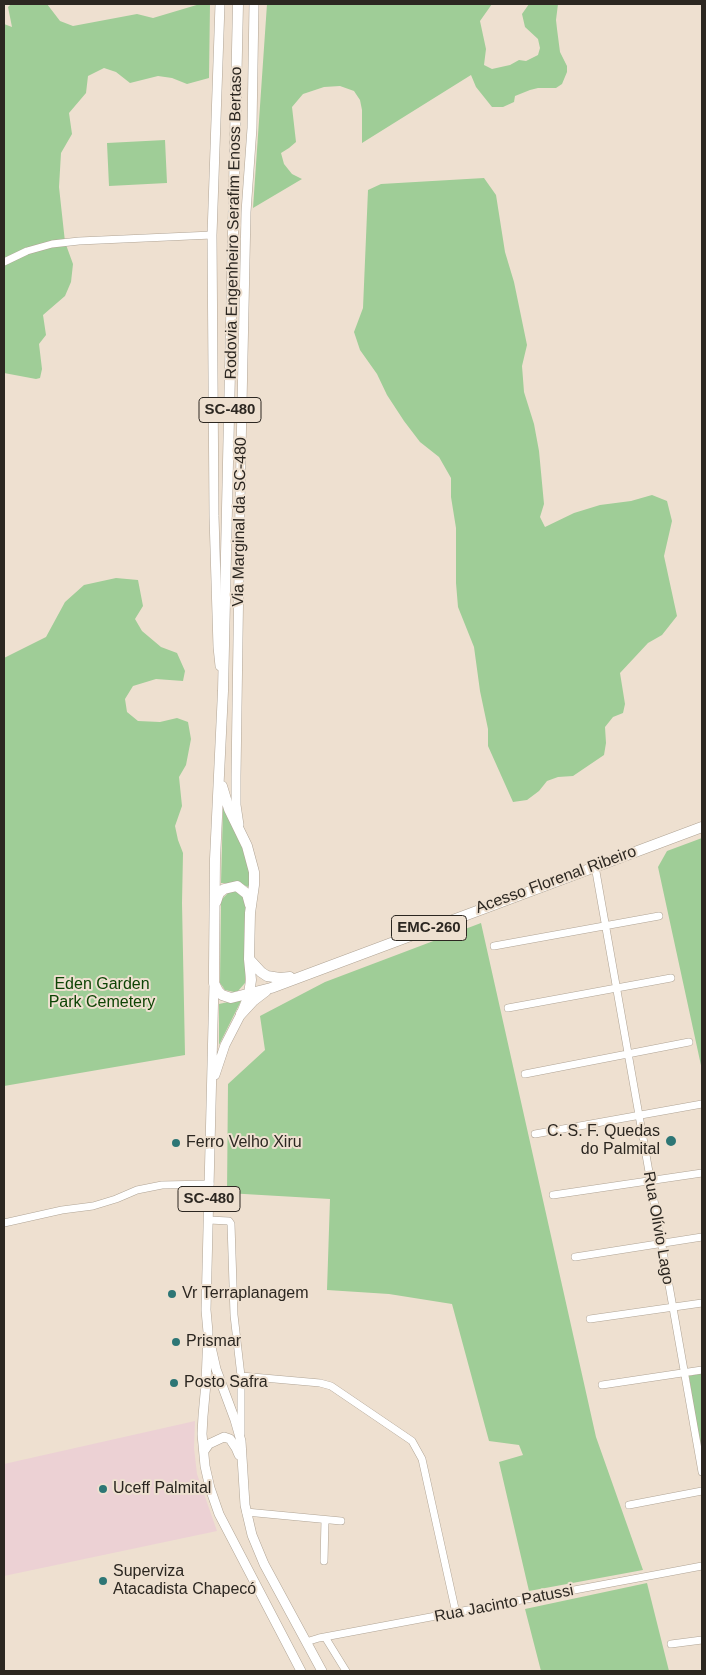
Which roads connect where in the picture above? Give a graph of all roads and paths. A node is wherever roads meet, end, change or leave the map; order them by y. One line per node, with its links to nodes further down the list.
1 (220, 4): 4 (main road, Via Marginal da SC-480)
2 (238, 4): 6 (highway, Rodovia Engenheiro Serafim Enoss Bertaso / SC-480)
3 (254, 4): 9 (main road, Via Marginal da SC-480)
4 (212, 235): 5 (street); 6 (main road, Via Marginal da SC-480)
5 (4, 262)
6 (223, 691): 7 (highway, Rodovia Engenheiro Serafim Enoss Bertaso / SC-480)
7 (219, 772): 9 (highway, Rodovia Engenheiro Serafim Enoss Bertaso / SC-480); 11 (highway, Rodovia Engenheiro Serafim Enoss Bertaso / SC-480)
8 (702, 827): 10 (highway, Acesso Florenal Ribeiro / EMC-260)
9 (240, 830): 12 (highway, Rodovia Engenheiro Serafim Enoss Bertaso / SC-480)
10 (594, 866): 14 (street, Rua Olívio Lago); 17 (highway, Acesso Florenal Ribeiro / EMC-260)
11 (216, 903): 12 (highway); 19 (highway, Rodovia Engenheiro Serafim Enoss Bertaso / SC-480)
12 (250, 913): 16 (highway, Rodovia Engenheiro Serafim Enoss Bertaso / SC-480)
13 (659, 916): 14 (street)
14 (605, 925): 15 (street); 21 (street, Rua Olívio Lago)
15 (494, 946)
16 (249, 959): 17 (highway, Acesso Florenal Ribeiro / EMC-260); 22 (highway, SC-480)
17 (298, 976): 20 (highway, Acesso Florenal Ribeiro / EMC-260)
18 (671, 978): 21 (street)
19 (214, 984): 22 (highway, Acesso Florenal Ribeiro / EMC-260); 28 (main road, Rodovia Engenheiro Serafim Enoss Bertaso / SC-480)
20 (272, 988): 22 (highway, Acesso Florenal Ribeiro / EMC-260); 24 (highway)
21 (616, 988): 23 (street); 26 (street, Rua Olívio Lago)
22 (249, 994): 24 (main road, Rodovia Engenheiro Serafim Enoss Bertaso / SC-480)
23 (508, 1008)
24 (241, 1014): 28 (main road, Rodovia Engenheiro Serafim Enoss Bertaso / SC-480)
25 (689, 1042): 26 (street)
26 (628, 1054): 27 (street); 30 (street, Rua Olívio Lago)
27 (525, 1074)
28 (211, 1088): 34 (main road, Rodovia Engenheiro Serafim Enoss Bertaso / SC-480)
29 (702, 1104): 30 (street)
30 (638, 1115): 31 (street); 33 (street, Rua Olívio Lago)
31 (535, 1134)
32 (702, 1172): 33 (street)
33 (650, 1180): 35 (street); 39 (street, Rua Olívio Lago)
34 (210, 1184): 36 (main road, Rodovia Engenheiro Serafim Enoss Bertaso / SC-480); 37 (street)
35 (553, 1195)
36 (209, 1220): 44 (main road, Rodovia Engenheiro Serafim Enoss Bertaso / SC-480); 47 (street)
37 (4, 1222)
38 (702, 1237): 39 (street)
39 (661, 1243): 40 (street); 42 (street, Rua Olívio Lago)
40 (574, 1257)
41 (702, 1303): 42 (street)
42 (672, 1308): 43 (street); 46 (street, Rua Olívio Lago)
43 (590, 1319)
44 (208, 1332): 49 (main road, Rodovia Engenheiro Serafim Enoss Bertaso); 50 (main road, Rodovia Engenheiro Serafim Enoss Bertaso / SC-480)
45 (702, 1370): 46 (street)
46 (684, 1373): 48 (street); 52 (street, Rua Olívio Lago)
47 (241, 1376): 49 (street); 60 (street)
48 (602, 1385)
49 (241, 1440): 51 (main road, Rodovia Engenheiro Serafim Enoss Bertaso)
50 (204, 1450): 51 (main road); 65 (main road, Rodovia Engenheiro Serafim Enoss Bertaso / SC-480)
51 (241, 1460): 55 (main road, Rodovia Engenheiro Serafim Enoss Bertaso)
52 (702, 1472)
53 (702, 1491): 54 (street)
54 (630, 1505)
55 (246, 1512): 56 (street); 63 (main road, Rodovia Engenheiro Serafim Enoss Bertaso)
56 (324, 1520): 57 (street); 58 (street)
57 (341, 1520)
58 (324, 1560)
59 (702, 1566): 60 (street, Rua Jacinto Patussi)
60 (456, 1612): 61 (street, Rua Jacinto Patussi)
61 (325, 1637): 63 (street, Rua Jacinto Patussi); 67 (street)
62 (702, 1640): 64 (street)
63 (306, 1642): 66 (main road, Rodovia Engenheiro Serafim Enoss Bertaso)
64 (671, 1644)
65 (301, 1671)
66 (322, 1671)
67 (346, 1671)

